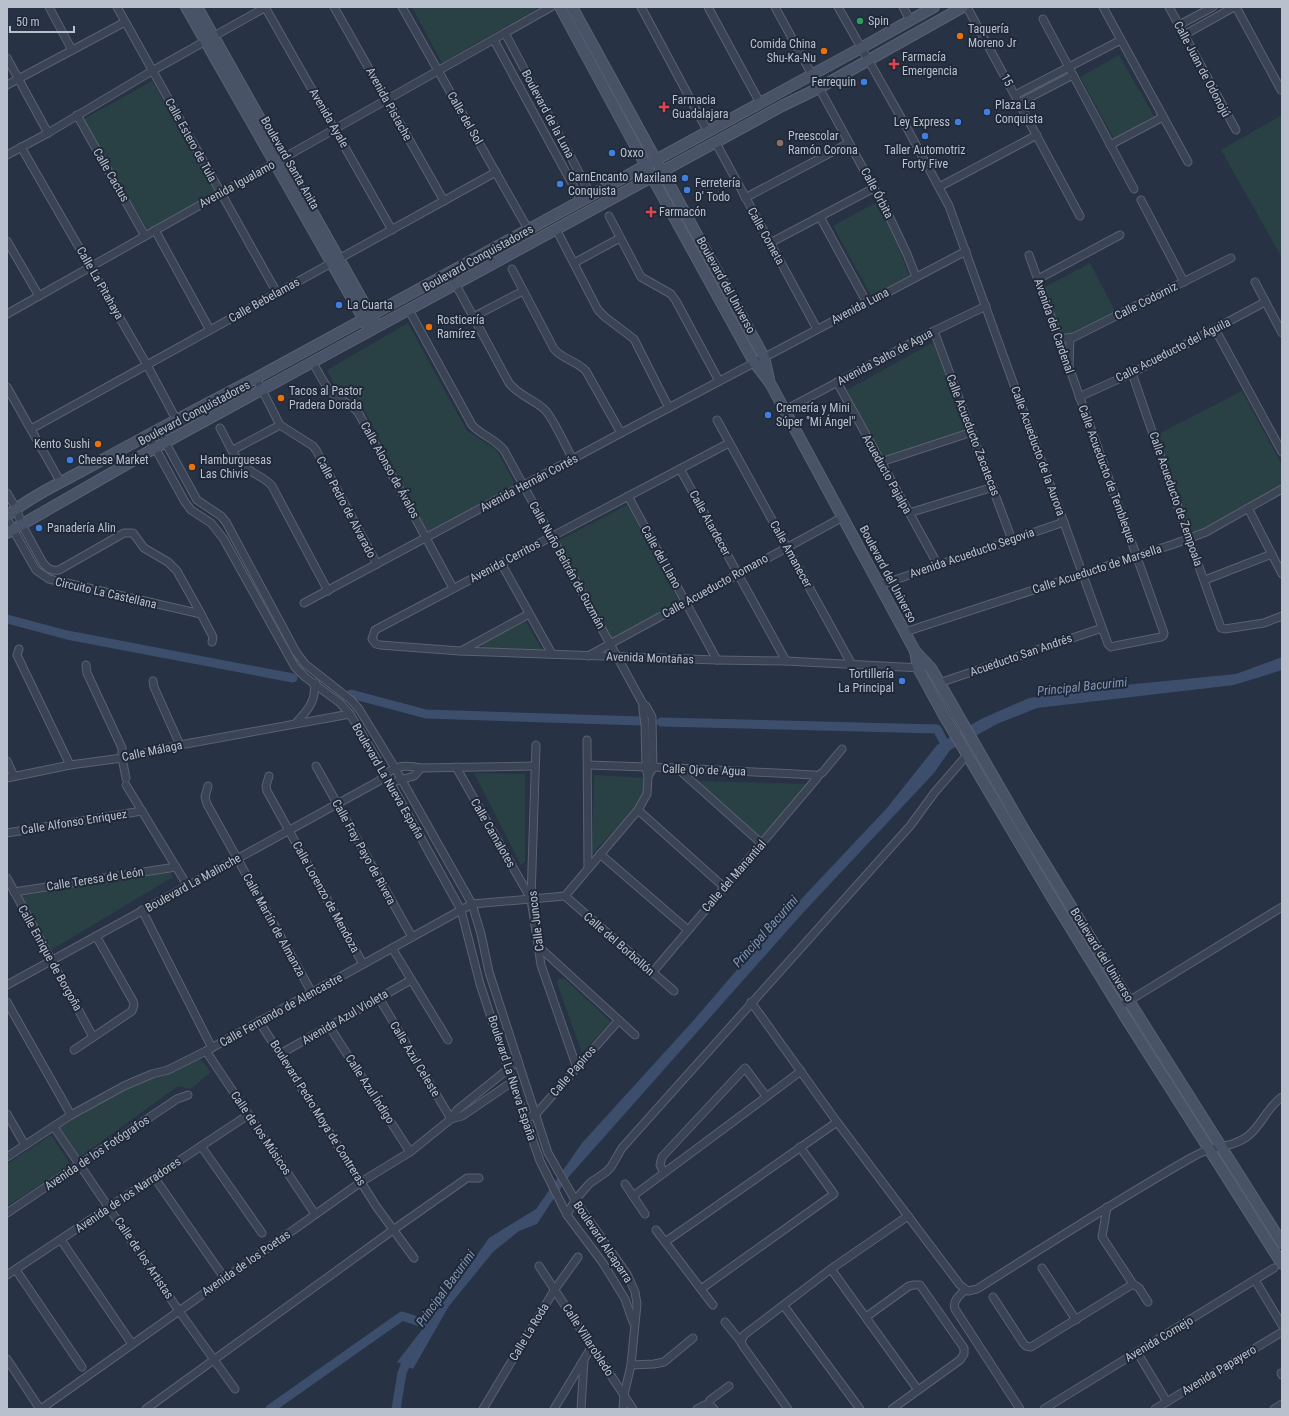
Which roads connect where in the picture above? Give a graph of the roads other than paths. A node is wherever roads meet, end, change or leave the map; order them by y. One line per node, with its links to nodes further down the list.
1 (49, 7): 33 (street)
2 (116, 7): 25 (street, Calle Estero de Tula)
3 (186, 7): 29 (street, Boulevard Santa Anita)
4 (197, 7): 29 (street, Boulevard Santa Anita)
5 (266, 7): 29 (street); 53 (street, Avenida Ayale)
6 (334, 7): 48 (street, Avenida Pistache)
7 (402, 7): 37 (street, Calle del Sol)
8 (551, 7): 27 (street, Avenida Igualamo)
9 (560, 7): 44 (street, Boulevard del Universo)
10 (572, 7): 42 (street, Boulevard del Universo)
11 (640, 7): 55 (street)
12 (708, 7): 49 (street)
13 (775, 7): 39 (street, Calle Órbita)
14 (838, 7): 32 (street, Calle Acueducto de la Aurora)
15 (903, 7): 24 (street)
16 (934, 7): 24 (street, Boulevard Conquistadores)
17 (963, 7): 35 (street, Boulevard Conquistadores)
18 (967, 7): 47 (street, 15)
19 (1103, 7): 31 (street)
20 (1169, 7): 26 (street, Calle Juan de Odonojú)
21 (1213, 7): 26 (street)
22 (1235, 7): 28 (street); 46 (street)
23 (1043, 19): 36 (street)
24 (910, 20): 32 (street, Boulevard Conquistadores)
25 (124, 22): 33 (street); 38 (street, Calle Estero de Tula)
26 (1179, 25): 28 (street, Calle Juan de Odonojú)
27 (505, 33): 30 (street, Avenida Igualamo); 58 (street, Boulevard de la Luna)
28 (1184, 35): 54 (street, Calle Juan de Odonojú)
29 (210, 39): 38 (street); 66 (street, Boulevard Santa Anita)
30 (494, 40): 37 (street, Avenida Igualamo); 59 (street, Boulevard de la Luna)
31 (1121, 40): 36 (street); 52 (street)
32 (861, 48): 35 (street, Calle Acueducto de la Aurora); 39 (street, Boulevard Conquistadores)
33 (72, 50): 41 (street)
34 (7, 58): 41 (street)
35 (867, 60): 45 (street, Boulevard Conquistadores); 72 (street, Calle Acueducto de la Aurora)
36 (1068, 68): 40 (street); 47 (street)
37 (439, 70): 48 (street, Avenida Igualamo); 69 (street, Calle del Sol)
38 (152, 71): 51 (street); 75 (street, Calle Estero de Tula)
39 (812, 74): 45 (street, Calle Órbita); 49 (street, Boulevard Conquistadores)
40 (1073, 75): 50 (street); 62 (street)
41 (18, 79): 43 (street); 56 (street)
42 (612, 80): 44 (street); 65 (street, Boulevard del Universo)
43 (7, 85)
44 (602, 85): 68 (street, Boulevard del Universo)
45 (819, 88): 60 (street, Boulevard Conquistadores); 61 (street, Calle Órbita)
46 (1281, 90)
47 (1015, 95): 50 (street, 15)
48 (386, 100): 53 (street, Avenida Igualamo); 80 (street, Avenida Pistache)
49 (760, 103): 55 (street, Boulevard Conquistadores)
50 (1019, 103): 57 (street, 15)
51 (77, 115): 56 (street); 89 (street, Calle Cactus)
52 (1163, 117): 62 (street); 67 (street)
53 (335, 129): 66 (street, Avenida Igualamo); 87 (street, Avenida Ayale)
54 (1236, 130)
55 (708, 132): 65 (street, Boulevard Conquistadores)
56 (48, 133): 63 (street)
57 (1037, 135): 72 (street); 83 (street, 15)
58 (560, 136): 59 (street); 76 (street, Boulevard de la Luna)
59 (549, 142): 78 (street, Boulevard de la Luna)
60 (716, 143): 70 (street, Boulevard Conquistadores); 77 (street, Calle Cometa)
61 (849, 143): 73 (street, Calle Órbita); 77 (street)
62 (1110, 145): 74 (street)
63 (22, 147): 64 (street); 98 (street, Calle La Pitahaya)
64 (7, 155)
65 (655, 160): 68 (street, Boulevard Conquistadores); 70 (street, Boulevard del Universo)
66 (279, 161): 75 (street, Avenida Igualamo); 96 (street, Boulevard Santa Anita)
67 (1188, 162)
68 (645, 165): 71 (street, Boulevard del Universo); 76 (street, Boulevard Conquistadores)
69 (496, 172): 80 (street, Calle Bebelamas); 84 (street, Calle del Sol)
70 (662, 172): 71 (street, Boulevard Conquistadores); 124 (street, Boulevard del Universo)
71 (652, 177): 85 (street, Boulevard Conquistadores); 125 (street, Boulevard del Universo)
72 (939, 187): 93 (street, Calle Acueducto de la Aurora)
73 (874, 188): 82 (street); 101 (street, Calle Órbita)
74 (1134, 189)
75 (221, 193): 86 (street, Avenida Igualamo); 107 (street, Calle Estero de Tula)
76 (591, 195): 78 (street, Boulevard Conquistadores)
77 (746, 198): 92 (street, Calle Cometa)
78 (581, 200): 84 (street, Boulevard Conquistadores)
79 (1141, 200): 103 (street)
80 (444, 201): 87 (street, Calle Bebelamas)
81 (609, 216): 90 (street)
82 (820, 216): 92 (street); 110 (street)
83 (1080, 216)
84 (528, 229): 100 (street, Boulevard Conquistadores)
85 (556, 229): 97 (street); 105 (street, Boulevard Conquistadores)
86 (155, 230): 89 (street, Avenida Igualamo); 118 (street)
87 (392, 230): 96 (street, Calle Bebelamas)
88 (1120, 235): 102 (street)
89 (146, 236): 98 (street, Avenida Igualamo)
90 (620, 238): 97 (street); 131 (street)
91 (7, 241): 108 (street)
92 (770, 243): 116 (street, Calle Cometa)
93 (966, 250): 101 (street, Avenida Luna); 111 (street, Calle Acueducto de la Aurora)
94 (1029, 255): 102 (street, Avenida del Cardenal)
95 (1231, 258): 103 (street, Calle Codorniz)
96 (336, 261): 107 (street, Calle Bebelamas); 114 (street, Boulevard Santa Anita)
97 (574, 263): 137 (street)
98 (90, 267): 108 (street, Avenida Igualamo); 127 (street, Calle La Pitahaya)
99 (512, 269): 106 (street)
100 (449, 272): 105 (street); 114 (street, Boulevard Conquistadores)
101 (916, 277): 110 (street, Avenida Luna)
102 (1038, 278): 123 (street, Avenida del Cardenal)
103 (1184, 282): 122 (street, Calle Codorniz)
104 (1255, 282): 109 (street)
105 (456, 285): 112 (street, Boulevard Conquistadores); 115 (street)
106 (523, 290): 115 (street); 146 (street)
107 (277, 293): 118 (street, Calle Bebelamas)
108 (39, 296): 113 (street, Avenida Igualamo)
109 (1265, 302): 117 (street, Calle Acueducto del Águila); 121 (street)
110 (867, 303): 116 (street, Avenida Luna)
111 (986, 306): 120 (street, Avenida Salto de Agua); 168 (street, Calle Acueducto de la Aurora)
112 (409, 310): 119 (street, Boulevard Conquistadores); 157 (street, Calle Nuño Beltrán de Guzmán)
113 (7, 314)
114 (368, 317): 119 (street, Boulevard Santa Anita); 130 (street, Boulevard Conquistadores)
115 (473, 317): 153 (street)
116 (817, 329): 124 (street, Avenida Luna)
117 (1215, 329): 129 (street, Calle Acueducto del Águila); 152 (street)
118 (210, 330): 127 (street, Calle Bebelamas)
119 (375, 330): 126 (street, Boulevard Conquistadores)
120 (934, 331): 133 (street, Avenida Salto de Agua); 145 (street, Calle Acueducto Zacatecas)
121 (1282, 333)
122 (1070, 338): 123 (street, Calle Codorniz); 128 (street)
123 (1059, 339): 128 (street, Avenida del Cardenal)
124 (764, 357): 125 (street, Avenida Luna); 132 (street, Boulevard del Universo)
125 (754, 362): 131 (street, Avenida Hernán Cortés); 132 (street, Boulevard del Universo)
126 (313, 363): 135 (street, Boulevard Conquistadores); 172 (street, Calle Alonso de Ávalos)
127 (147, 365): 139 (street, Calle La Pitahaya); 142 (street, Calle Bebelamas)
128 (1069, 368): 136 (street, Avenida del Cardenal)
129 (1132, 373): 136 (street, Calle Acueducto del Águila); 173 (street, Calle Acueducto de Zempoala)
130 (256, 378): 135 (street, Calle Pedro de Alvarado); 139 (street, Boulevard Conquistadores)
131 (719, 381): 137 (street, Avenida Hernán Cortés)
132 (770, 382): 138 (street, Boulevard del Universo)
133 (837, 382): 138 (street, Avenida Salto de Agua); 154 (street, Acueducto Pajalpa)
134 (7, 387): 142 (street)
135 (262, 391): 141 (street, Calle Pedro de Alvarado); 148 (street, Boulevard Conquistadores)
136 (1080, 397): 177 (street, Calle Acueducto de Tembleque)
137 (669, 408): 146 (street, Avenida Hernán Cortés)
138 (785, 410): 166 (street, Boulevard del Universo)
139 (176, 419): 144 (street, Boulevard Conquistadores)
140 (717, 420): 149 (street, Calle Amanecer)
141 (280, 424): 151 (street); 179 (street, Calle Pedro de Alvarado)
142 (31, 428): 156 (street)
143 (220, 428): 151 (street)
144 (158, 429): 147 (street, Boulevard Conquistadores); 148 (street, Boulevard La Nueva España)
145 (972, 432): 154 (street); 158 (street, Calle Acueducto Zacatecas)
146 (621, 433): 153 (street, Avenida Hernán Cortés)
147 (148, 435): 150 (street, Boulevard La Nueva España); 156 (street, Boulevard Conquistadores)
148 (165, 443): 150 (street, Boulevard Conquistadores); 213 (street, Boulevard La Nueva España)
149 (729, 443): 155 (street, Avenida Cerritos); 175 (street, Calle Amanecer)
150 (155, 448): 169 (street, Boulevard Conquistadores); 216 (street, Boulevard La Nueva España)
151 (233, 450): 189 (street)
152 (1282, 452)
153 (573, 460): 157 (street, Avenida Hernán Cortés)
154 (881, 462): 164 (street, Acueducto Pajalpa)
155 (680, 469): 161 (street, Avenida Cerritos); 182 (street, Calle Atardecer)
156 (61, 483): 162 (street, Boulevard Conquistadores)
157 (524, 486): 171 (street, Calle Nuño Beltrán de Guzmán); 172 (street, Avenida Hernán Cortés)
158 (993, 487): 164 (street); 174 (street, Calle Acueducto Zacatecas)
159 (1282, 489): 163 (street, Calle Acueducto de Marsella)
160 (7, 493): 162 (street, Circuito La Castellana)
161 (628, 496): 171 (street, Avenida Cerritos); 190 (street, Calle del Llano)
162 (16, 508): 165 (street, Boulevard Conquistadores); 169 (street, Circuito La Castellana)
163 (1248, 508): 173 (street, Calle Acueducto de Marsella); 176 (street)
164 (909, 513): 180 (street, Acueducto Pajalpa)
165 (7, 516)
166 (843, 517): 175 (street, Calle Acueducto Romano); 187 (street, Boulevard del Universo)
167 (7, 519): 170 (street, Circuito La Castellana)
168 (1064, 522): 174 (street, Avenida Acueducto Segovia); 183 (street, Calle Acueducto de la Aurora)
169 (22, 525): 170 (street, Boulevard Conquistadores); 181 (street, Circuito La Castellana)
170 (10, 531): 185 (street, Circuito La Castellana)
171 (552, 536): 178 (street, Avenida Cerritos); 199 (street, Calle Nuño Beltrán de Guzmán)
172 (426, 538): 179 (street, Avenida Hernán Cortés); 188 (street, Calle Alonso de Ávalos)
173 (1189, 539): 177 (street, Calle Acueducto de Marsella); 186 (street, Calle Acueducto de Zempoala)
174 (1012, 540): 180 (street, Avenida Acueducto Segovia)
175 (787, 548): 182 (street, Calle Acueducto Romano); 210 (street, Calle Amanecer)
176 (1272, 554): 184 (street); 186 (street)
177 (1136, 556): 183 (street, Calle Acueducto de Marsella); 200 (street, Calle Acueducto de Tembleque)
178 (501, 563): 188 (street, Avenida Cerritos); 193 (street)
179 (377, 564): 189 (street, Avenida Hernán Cortés)
180 (938, 565): 187 (street, Avenida Acueducto Segovia)
181 (52, 571): 185 (street); 192 (street, Circuito La Castellana)
182 (738, 574): 190 (street, Calle Acueducto Romano); 208 (street, Calle Atardecer)
183 (1083, 574): 195 (street, Calle Acueducto de la Aurora); 196 (street, Calle Acueducto de Marsella)
184 (1282, 574)
185 (48, 579): 192 (street, Circuito La Castellana)
186 (1204, 580): 194 (street, Calle Acueducto de Zempoala)
187 (880, 585): 196 (street, Boulevard del Universo)
188 (453, 588): 197 (street, Avenida Cerritos)
189 (328, 591): 191 (street, Avenida Hernán Cortés)
190 (686, 602): 199 (street, Calle Acueducto Romano); 207 (street, Calle del Llano)
191 (304, 603)
192 (201, 614): 198 (street, Circuito La Castellana)
193 (529, 614): 202 (street); 204 (street)
194 (1282, 616)
195 (1102, 628): 200 (street, Calle Acueducto de la Aurora); 215 (street, Acueducto San Andrés)
196 (905, 632): 203 (street, Boulevard del Universo)
197 (372, 639): 202 (street, Avenida Montañas)
198 (212, 642)
199 (610, 644): 205 (street, Calle Acueducto Romano); 206 (street, Calle Nuño Beltrán de Guzmán)
200 (1115, 646)
201 (19, 649): 229 (street)
202 (460, 651): 204 (street, Avenida Montañas)
203 (915, 651): 211 (street, Boulevard del Universo); 212 (street, Boulevard del Universo)
204 (552, 654): 205 (street, Avenida Montañas)
205 (588, 656): 206 (street, Avenida Montañas)
206 (618, 657): 207 (street, Avenida Montañas); 235 (street, Calle Nuño Beltrán de Guzmán)
207 (717, 660): 208 (street, Avenida Montañas)
208 (786, 661): 210 (street, Avenida Montañas)
209 (86, 665): 226 (street)
210 (852, 665): 211 (street, Avenida Montañas)
211 (918, 668): 212 (street, Avenida Montañas); 219 (street, Boulevard del Universo)
212 (931, 668): 215 (street, Boulevard del Universo)
213 (323, 679): 216 (street); 233 (street, Boulevard La Nueva España)
214 (153, 681): 223 (street)
215 (939, 683): 217 (street, Boulevard del Universo)
216 (314, 684): 218 (street, Boulevard La Nueva España); 220 (street)
217 (956, 713): 219 (street); 278 (street, Boulevard del Universo)
218 (350, 714): 220 (street, Calle Málaga); 237 (street, Boulevard La Nueva España)
219 (943, 714): 225 (street, Boulevard del Universo)
220 (296, 724): 223 (street, Calle Málaga)
221 (587, 740): 228 (street)
222 (536, 744): 231 (street, Calle Juncos)
223 (180, 745): 226 (street, Calle Málaga)
224 (842, 749): 240 (street, Calle del Manantial)
225 (964, 750): 280 (street); 281 (street, Boulevard del Universo)
226 (122, 758): 229 (street, Calle Málaga); 247 (street)
227 (7, 761): 239 (street)
228 (588, 765): 235 (street, Calle Ojo de Agua); 254 (street)
229 (70, 766): 239 (street, Calle Málaga)
230 (316, 766): 245 (street, Calle Fray Payo de Rivera)
231 (534, 766): 232 (street); 260 (street, Calle Juncos)
232 (456, 767): 234 (street); 260 (street, Calle Camalotes)
233 (395, 768): 234 (street); 237 (street); 241 (street, Boulevard La Nueva España)
234 (421, 768): 241 (street)
235 (649, 768): 236 (street, Calle Ojo de Agua); 246 (street, Calle Nuño Beltrán de Guzmán)
236 (677, 768): 240 (street, Calle Ojo de Agua); 250 (street)
237 (386, 772): 242 (street, Boulevard La Malinche); 243 (street, Boulevard La Nueva España)
238 (269, 776): 248 (street, Calle Lorenzo de Mendoza)
239 (11, 777)
240 (816, 778): 250 (street, Calle del Manantial)
241 (401, 780): 243 (street); 261 (street, Boulevard La Nueva España)
242 (379, 781): 243 (street); 245 (street, Boulevard La Malinche)
243 (390, 782): 264 (street, Boulevard La Nueva España)
244 (208, 786): 252 (street, Calle Martín de Almanza)
245 (337, 803): 248 (street, Boulevard La Malinche); 267 (street, Calle Fray Payo de Rivera)
246 (638, 810): 251 (street, Calle Nuño Beltrán de Guzmán); 257 (street)
247 (142, 811): 249 (street, Calle Alfonso Enriquez); 253 (street)
248 (289, 829): 252 (street, Boulevard La Malinche); 271 (street, Calle Lorenzo de Mendoza)
249 (7, 833)
250 (762, 844): 257 (street, Calle del Manantial)
251 (600, 854): 254 (street, Calle Nuño Beltrán de Guzmán); 265 (street)
252 (237, 858): 256 (street, Boulevard La Malinche); 276 (street, Calle Martín de Almanza)
253 (176, 867): 256 (street); 258 (street, Calle Teresa de León)
254 (588, 868): 259 (street, Calle Nuño Beltrán de Guzmán)
255 (7, 878): 258 (street, Calle Enrique de Borgoña)
256 (188, 885): 263 (street, Boulevard La Malinche)
257 (724, 888): 265 (street, Calle del Manantial)
258 (14, 892): 270 (street, Calle Enrique de Borgoña)
259 (564, 896): 260 (street, Calle Fernando de Alencastre); 272 (street, Calle del Borbollón)
260 (531, 899): 261 (street, Calle Fernando de Alencastre); 268 (street, Calle Juncos)
261 (472, 904): 264 (street, Calle Fernando de Alencastre); 291 (street, Boulevard La Nueva España)
262 (1282, 907): 278 (street)
263 (142, 910): 266 (street, Boulevard La Malinche); 288 (street, Calle de los Músicos)
264 (461, 910): 267 (street, Calle Fernando de Alencastre); 293 (street, Boulevard La Nueva España)
265 (688, 930): 272 (street, Calle del Manantial)
266 (96, 936): 270 (street, Boulevard La Malinche); 286 (street)
267 (412, 937): 269 (street, Calle Fernando de Alencastre)
268 (538, 946): 282 (street); 292 (street, Calle Juncos)
269 (392, 948): 271 (street, Calle Fernando de Alencastre); 273 (street)
270 (51, 960): 274 (street, Boulevard La Malinche); 286 (street, Calle Enrique de Borgoña)
271 (363, 964): 276 (street, Calle Fernando de Alencastre)
272 (652, 973): 275 (street, Calle del Borbollón)
273 (411, 980): 277 (street, Avenida Azul Violeta); 287 (street)
274 (7, 985)
275 (674, 991)
276 (312, 993): 283 (street, Calle Fernando de Alencastre)
277 (379, 998): 284 (street, Avenida Azul Violeta); 304 (street, Calle Azul Celeste)
278 (1129, 1001): 281 (street); 311 (street, Boulevard del Universo)
279 (7, 1002): 302 (street)
280 (751, 1002): 294 (street); 324 (street)
281 (1119, 1007): 312 (street, Boulevard del Universo)
282 (619, 1020): 285 (street); 292 (street, Calle Papiros)
283 (259, 1021): 288 (street, Calle Fernando de Alencastre); 290 (street, Boulevard Pedro Moya de Contreras)
284 (329, 1026): 290 (street, Avenida Azul Violeta); 313 (street, Calle Azul Índigo)
285 (635, 1035)
286 (93, 1037): 289 (street)
287 (448, 1040)
288 (209, 1049): 302 (street, Calle Fernando de Alencastre); 303 (street, Calle de los Músicos)
289 (74, 1050)
290 (280, 1054): 321 (street, Boulevard Pedro Moya de Contreras)
291 (518, 1061): 293 (street, Avenida de los Poetas); 295 (street, Boulevard La Nueva España)
292 (577, 1068): 301 (street, Calle Papiros)
293 (508, 1069): 296 (street, Boulevard La Nueva España); 304 (street, Avenida de los Poetas)
294 (801, 1070): 298 (street); 306 (street)
295 (522, 1075): 296 (street, Avenida de los Poetas); 301 (street, Boulevard La Nueva España)
296 (513, 1082): 304 (street, Avenida de los Poetas); 305 (street, Boulevard La Nueva España)
297 (188, 1095): 315 (street, Avenida de los Fotógrafos)
298 (766, 1096): 317 (street); 317 (street)
299 (1282, 1097): 311 (street)
300 (7, 1114): 308 (street)
301 (536, 1114): 305 (street, Calle Papiros); 316 (street, Boulevard La Nueva España)
302 (70, 1115): 307 (street, Calle Fernando de Alencastre)
303 (248, 1115): 309 (street, Avenida de los Narradores); 328 (street, Calle de los Músicos)
304 (451, 1119): 313 (street, Avenida de los Poetas)
305 (525, 1119): 318 (street, Boulevard La Nueva España)
306 (837, 1122): 310 (street); 331 (street)
307 (54, 1127): 308 (street, Calle Fernando de Alencastre); 315 (street, Calle de los Artistas)
308 (25, 1145): 314 (street, Calle Fernando de Alencastre)
309 (201, 1146): 319 (street, Avenida de los Narradores); 334 (street)
310 (800, 1147): 336 (street); 350 (street)
311 (1222, 1147): 312 (street); 337 (street, Boulevard del Universo)
312 (1209, 1150): 326 (street); 341 (street, Boulevard del Universo)
313 (410, 1152): 321 (street, Avenida de los Poetas)
314 (7, 1157)
315 (79, 1164): 325 (street, Calle de los Artistas); 327 (street, Avenida de los Fotógrafos)
316 (554, 1164): 324 (street, Boulevard Alcaparra)
317 (664, 1173): 323 (street)
318 (546, 1175): 330 (street, Boulevard Alcaparra)
319 (154, 1177): 325 (street, Avenida de los Narradores); 346 (street)
320 (479, 1178): 332 (street)
321 (360, 1182): 328 (street, Avenida de los Poetas); 332 (street, Boulevard Pedro Moya de Contreras)
322 (625, 1184): 323 (street)
323 (633, 1196): 329 (street)
324 (573, 1197): 330 (street); 360 (street, Boulevard Alcaparra)
325 (109, 1207): 335 (street, Avenida de los Narradores); 356 (street, Calle de los Artistas)
326 (1107, 1207): 348 (street); 351 (street)
327 (7, 1213)
328 (315, 1214): 346 (street, Avenida de los Poetas)
329 (645, 1214)
330 (567, 1215): 360 (street, Boulevard Alcaparra)
331 (908, 1216): 344 (street); 351 (street)
332 (393, 1230): 339 (street, Boulevard Pedro Moya de Contreras); 369 (street)
333 (656, 1230): 336 (street)
334 (262, 1233)
335 (61, 1240): 343 (street, Avenida de los Narradores); 365 (street)
336 (665, 1242): 350 (street)
337 (1282, 1243)
338 (578, 1257): 349 (street, Calle La Roda)
339 (414, 1258)
340 (539, 1266): 349 (street, Calle Villarobledo)
341 (1278, 1266): 347 (street, Avenida Cornejo)
342 (1042, 1268): 358 (street)
343 (16, 1270): 345 (street, Avenida de los Narradores); 372 (street)
344 (831, 1270): 355 (street); 357 (street)
345 (7, 1275)
346 (225, 1278): 356 (street, Avenida de los Poetas)
347 (1255, 1280): 361 (street); 367 (street, Avenida Cornejo)
348 (1133, 1284): 353 (street); 358 (street)
349 (555, 1289): 366 (street, Calle Villarobledo); 383 (street, Calle La Roda)
350 (701, 1289): 354 (street)
351 (965, 1290): 380 (street)
352 (993, 1297): 358 (street)
353 (1148, 1302)
354 (713, 1305)
355 (784, 1306): 364 (street); 390 (street)
356 (179, 1311): 365 (street, Avenida de los Poetas); 369 (street, Calle de los Artistas)
357 (866, 1316): 375 (street); 375 (street)
358 (1076, 1320)
359 (725, 1322): 364 (street)
360 (634, 1324): 371 (street, Boulevard Alcaparra)
361 (1282, 1325)
362 (1282, 1332): 377 (street, Avenida Papayero)
363 (693, 1338): 371 (street)
364 (741, 1342): 389 (street)
365 (132, 1344): 381 (street, Avenida de los Poetas)
366 (592, 1346): 370 (street); 376 (street, Calle Villarobledo)
367 (1137, 1352): 377 (street); 392 (street, Avenida Cornejo)
368 (7, 1359): 381 (street)
369 (213, 1360): 374 (street, Calle de los Artistas); 382 (street)
370 (584, 1361): 384 (street); 385 (street)
371 (631, 1364): 376 (street, Boulevard Alcaparra)
372 (82, 1367)
373 (729, 1386): 379 (street)
374 (235, 1389)
375 (918, 1390): 391 (street)
376 (624, 1395): 386 (street, Boulevard Alcaparra); 387 (street, Calle Villarobledo)
377 (1167, 1402): 393 (street, Avenida Papayero)
378 (1282, 1404): 394 (street)
379 (711, 1407): 388 (street)
380 (1016, 1408)
381 (41, 1409)
382 (146, 1409)
383 (483, 1409)
384 (554, 1409)
385 (581, 1409)
386 (623, 1409)
387 (634, 1409)
388 (697, 1409)
389 (788, 1409)
390 (860, 1409)
391 (892, 1409)
392 (1044, 1409)
393 (1156, 1409)
394 (1274, 1409)

